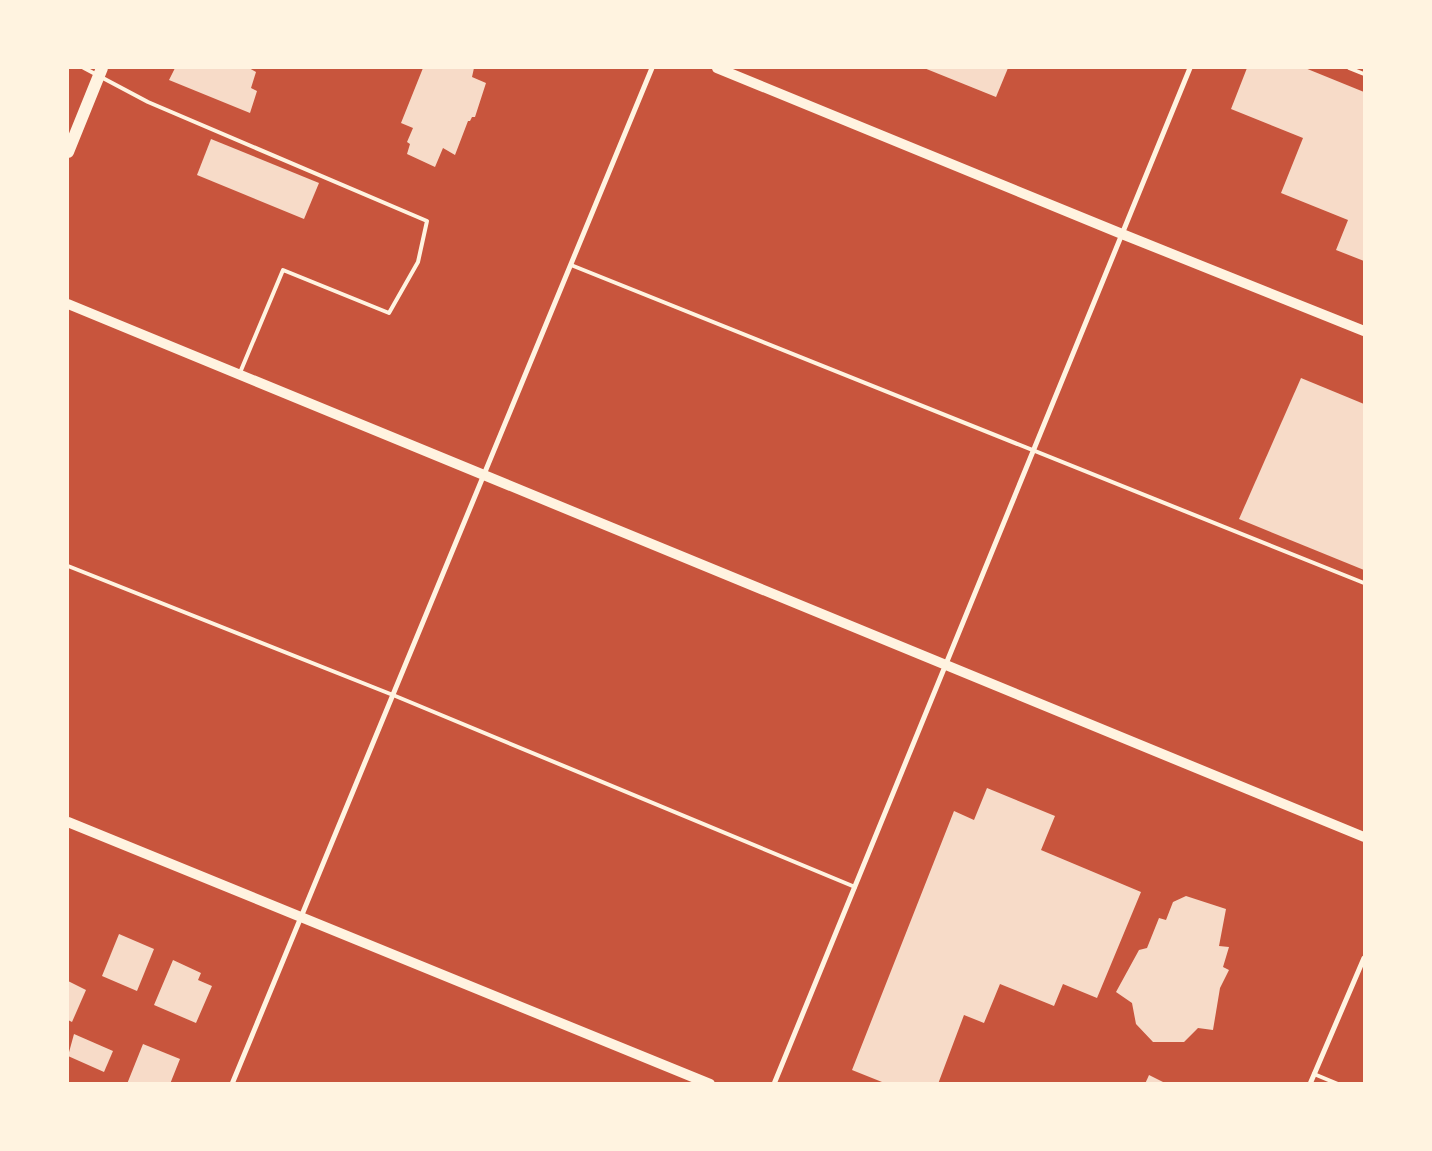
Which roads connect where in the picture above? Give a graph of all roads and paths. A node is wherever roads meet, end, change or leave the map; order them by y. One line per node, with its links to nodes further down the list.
1 (84, 68): 6 (lane)
2 (652, 68): 10 (street)
3 (717, 68): 9 (main road)
4 (1190, 68): 9 (street)
5 (1349, 68): 7 (lane)
6 (100, 71): 8 (main road); 13 (lane)
7 (1364, 74)
8 (68, 152)
9 (1122, 234): 12 (main road); 14 (street)
10 (571, 264): 14 (lane); 15 (street)
11 (68, 304): 13 (main road)
12 (1364, 331)
13 (239, 374): 15 (main road)
14 (1033, 450): 17 (lane); 18 (street)
15 (484, 475): 18 (main road); 19 (street)
16 (68, 566): 19 (lane)
17 (1364, 583)
18 (946, 665): 21 (main road); 22 (street)
19 (393, 695): 22 (lane); 23 (street)
20 (68, 822): 23 (main road)
21 (1364, 837)
22 (855, 886): 28 (street)
23 (301, 917): 26 (street); 27 (main road)
24 (1364, 958): 25 (street)
25 (1314, 1074): 29 (street); 30 (lane)
26 (232, 1084)
27 (710, 1084)
28 (774, 1084)
29 (1310, 1084)
30 (1338, 1084)

